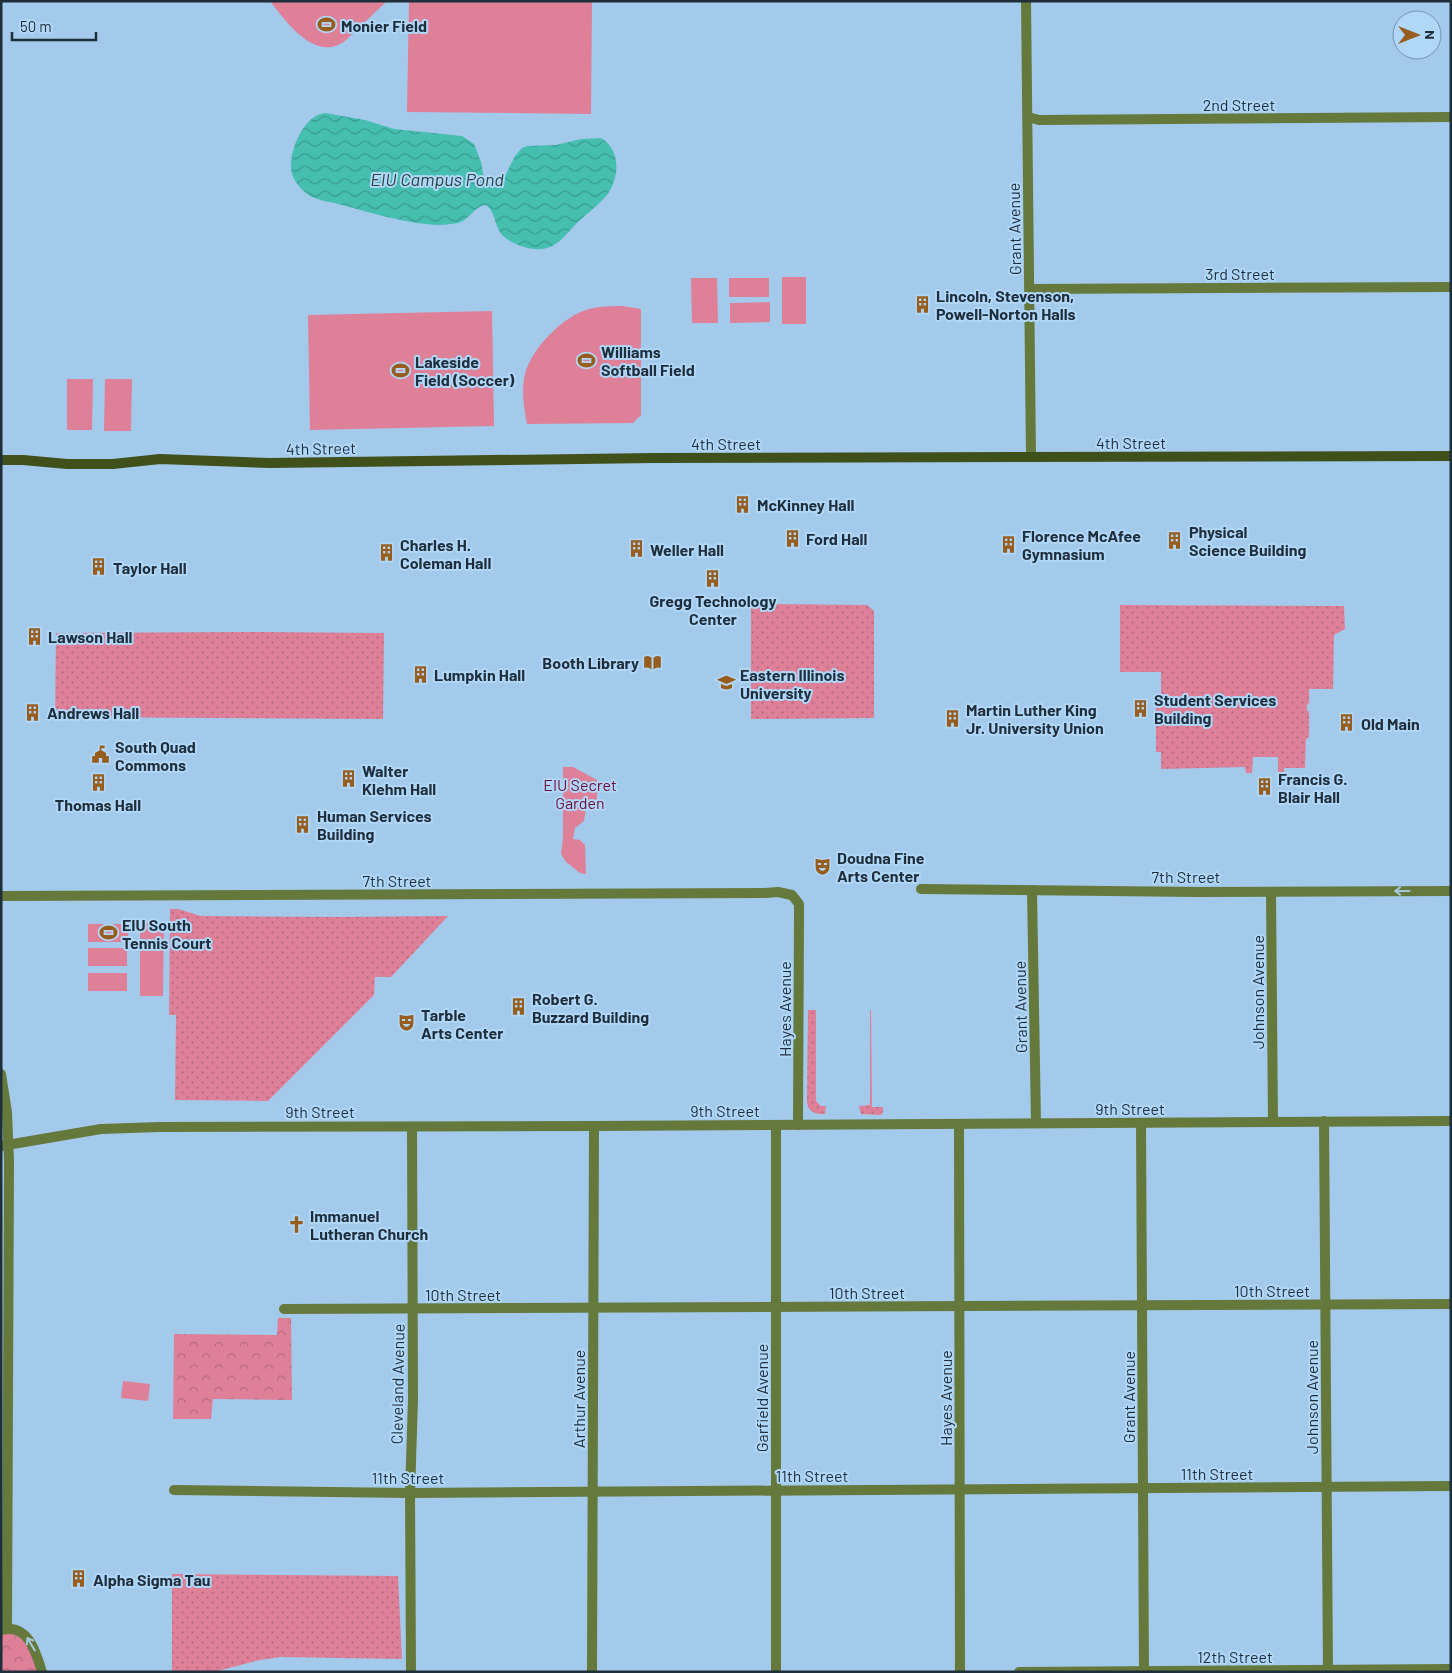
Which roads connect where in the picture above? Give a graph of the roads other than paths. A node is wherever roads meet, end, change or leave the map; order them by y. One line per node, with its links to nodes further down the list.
1 (1026, 1): 2 (street, Grant Avenue)
2 (1028, 117): 3 (street, 2nd Street); 5 (street, Grant Avenue)
3 (1451, 117)
4 (1451, 287): 5 (street, 3rd Street)
5 (1030, 289): 7 (street, Grant Avenue)
6 (1451, 456): 7 (street, 4th Street)
7 (1032, 457): 8 (street, 4th Street)
8 (1, 460)
9 (921, 889): 10 (street, 7th Street)
10 (1032, 890): 12 (street, 7th Street); 19 (street, Grant Avenue)
11 (1451, 891): 12 (street, 7th Street, one-way to 12)
12 (1272, 892): 17 (street, Johnson Avenue)
13 (1, 896): 14 (street, 7th Street)
14 (792, 896): 23 (street, Hayes Avenue)
15 (1, 1074): 26 (street)
16 (1451, 1121): 18 (street, 9th Street)
17 (1273, 1122): 18 (street, 9th Street); 20 (street, 9th Street)
18 (1324, 1122): 27 (street, Johnson Avenue)
19 (1036, 1123): 20 (street, 9th Street); 21 (street, 9th Street)
20 (1142, 1123): 30 (street, Grant Avenue)
21 (959, 1124): 23 (street, 9th Street); 29 (street, Hayes Avenue)
22 (776, 1125): 23 (street, 9th Street); 24 (street, 9th Street); 31 (street, Garfield Avenue)
23 (798, 1125)
24 (594, 1126): 25 (street, 9th Street); 34 (street, Arthur Avenue)
25 (412, 1127): 26 (street, 9th Street); 33 (street, Cleveland Avenue)
26 (5, 1145): 43 (street)
27 (1326, 1304): 28 (street, 10th Street); 30 (street, 10th Street); 36 (street, Johnson Avenue)
28 (1451, 1304)
29 (959, 1306): 30 (street, 10th Street); 31 (street, 10th Street); 38 (street, Hayes Avenue)
30 (1142, 1306): 37 (street, Grant Avenue)
31 (776, 1308): 34 (street, 10th Street); 40 (street, Garfield Avenue)
32 (284, 1309): 33 (street, 10th Street)
33 (413, 1309): 34 (street, 10th Street); 42 (street, Cleveland Avenue)
34 (593, 1309): 41 (street, Arthur Avenue)
35 (1451, 1486): 36 (street, 11th Street)
36 (1327, 1487): 37 (street, 11th Street); 47 (street, Johnson Avenue)
37 (1144, 1488): 38 (street, 11th Street); 46 (street, Grant Avenue)
38 (960, 1489): 40 (street, 11th Street); 52 (street, Hayes Avenue)
39 (174, 1490): 42 (street, 11th Street)
40 (776, 1490): 41 (street, 11th Street); 51 (street, Garfield Avenue)
41 (592, 1492): 42 (street, 11th Street); 50 (street, Arthur Avenue)
42 (410, 1493): 49 (street, Cleveland Avenue)
43 (5, 1505): 44 (street)
44 (4, 1630): 48 (street, one-way to 44)
45 (1451, 1669): 47 (street, 12th Street)
46 (1144, 1671): 47 (street, 12th Street); 53 (street, 12th Street)
47 (1328, 1671)
48 (42, 1672)
49 (411, 1672)
50 (592, 1672)
51 (776, 1672)
52 (960, 1672)
53 (1020, 1672)

